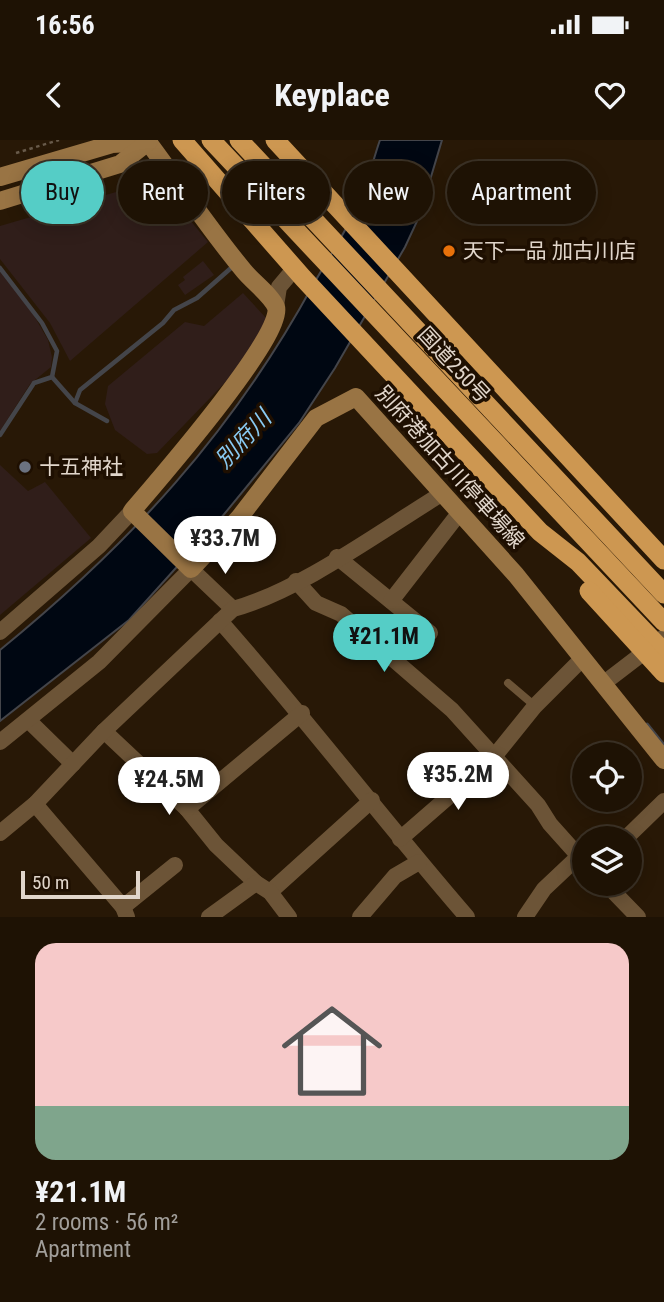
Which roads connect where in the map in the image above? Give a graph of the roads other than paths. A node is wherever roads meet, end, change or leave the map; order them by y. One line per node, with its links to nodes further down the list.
1 (182, 140): 8 (highway)
2 (211, 140): 21 (highway, 国道250号)
3 (239, 140): 17 (highway, 国道250号)
4 (275, 140): 14 (highway)
5 (151, 141): 6 (main road); 7 (main road); 9 (main road)
6 (0, 177)
7 (0, 201)
8 (299, 273): 9 (street); 24 (highway)
9 (276, 306): 12 (main road)
10 (443, 493): 11 (main road, 別府港加古川停車場線); 13 (street); 15 (main road, 別府港加古川停車場線)
11 (460, 512): 18 (street); 25 (main road, 別府港加古川停車場線)
12 (135, 514): 15 (main road); 22 (street)
13 (337, 557): 16 (street); 18 (street)
14 (664, 560)
15 (189, 567): 19 (street); 31 (street)
16 (296, 581): 19 (street); 34 (street)
17 (664, 594)
18 (391, 601): 23 (street)
19 (233, 609): 20 (street)
20 (220, 621): 30 (street); 32 (street)
21 (664, 622)
22 (0, 632)
23 (430, 633)
24 (657, 646): 26 (highway); 28 (street)
25 (583, 658): 28 (main road, 別府港加古川停車場線); 29 (street)
26 (664, 673)
27 (508, 683): 29 (lane)
28 (604, 683): 35 (main road, 別府港加古川停車場線)
29 (535, 706): 34 (street)
30 (302, 713): 37 (street); 40 (street)
31 (29, 721): 33 (street); 36 (street)
32 (104, 731): 36 (street); 40 (street)
33 (0, 742)
34 (493, 758): 43 (street); 44 (street)
35 (664, 760)
36 (73, 764): 39 (street)
37 (372, 800): 43 (street); 48 (street)
38 (664, 802): 41 (street)
39 (35, 804): 42 (street); 51 (street)
40 (187, 808): 48 (street)
41 (639, 826)
42 (0, 833)
43 (400, 839): 45 (street)
44 (572, 847)
45 (419, 862): 50 (street); 52 (street)
46 (175, 865): 51 (street)
47 (572, 866): 57 (street)
48 (263, 887): 54 (street); 55 (street)
49 (617, 896): 53 (street)
50 (365, 911): 56 (street)
51 (125, 912)
52 (459, 914)
53 (635, 916)
54 (209, 917)
55 (289, 917)
56 (382, 917)
57 (525, 917)

